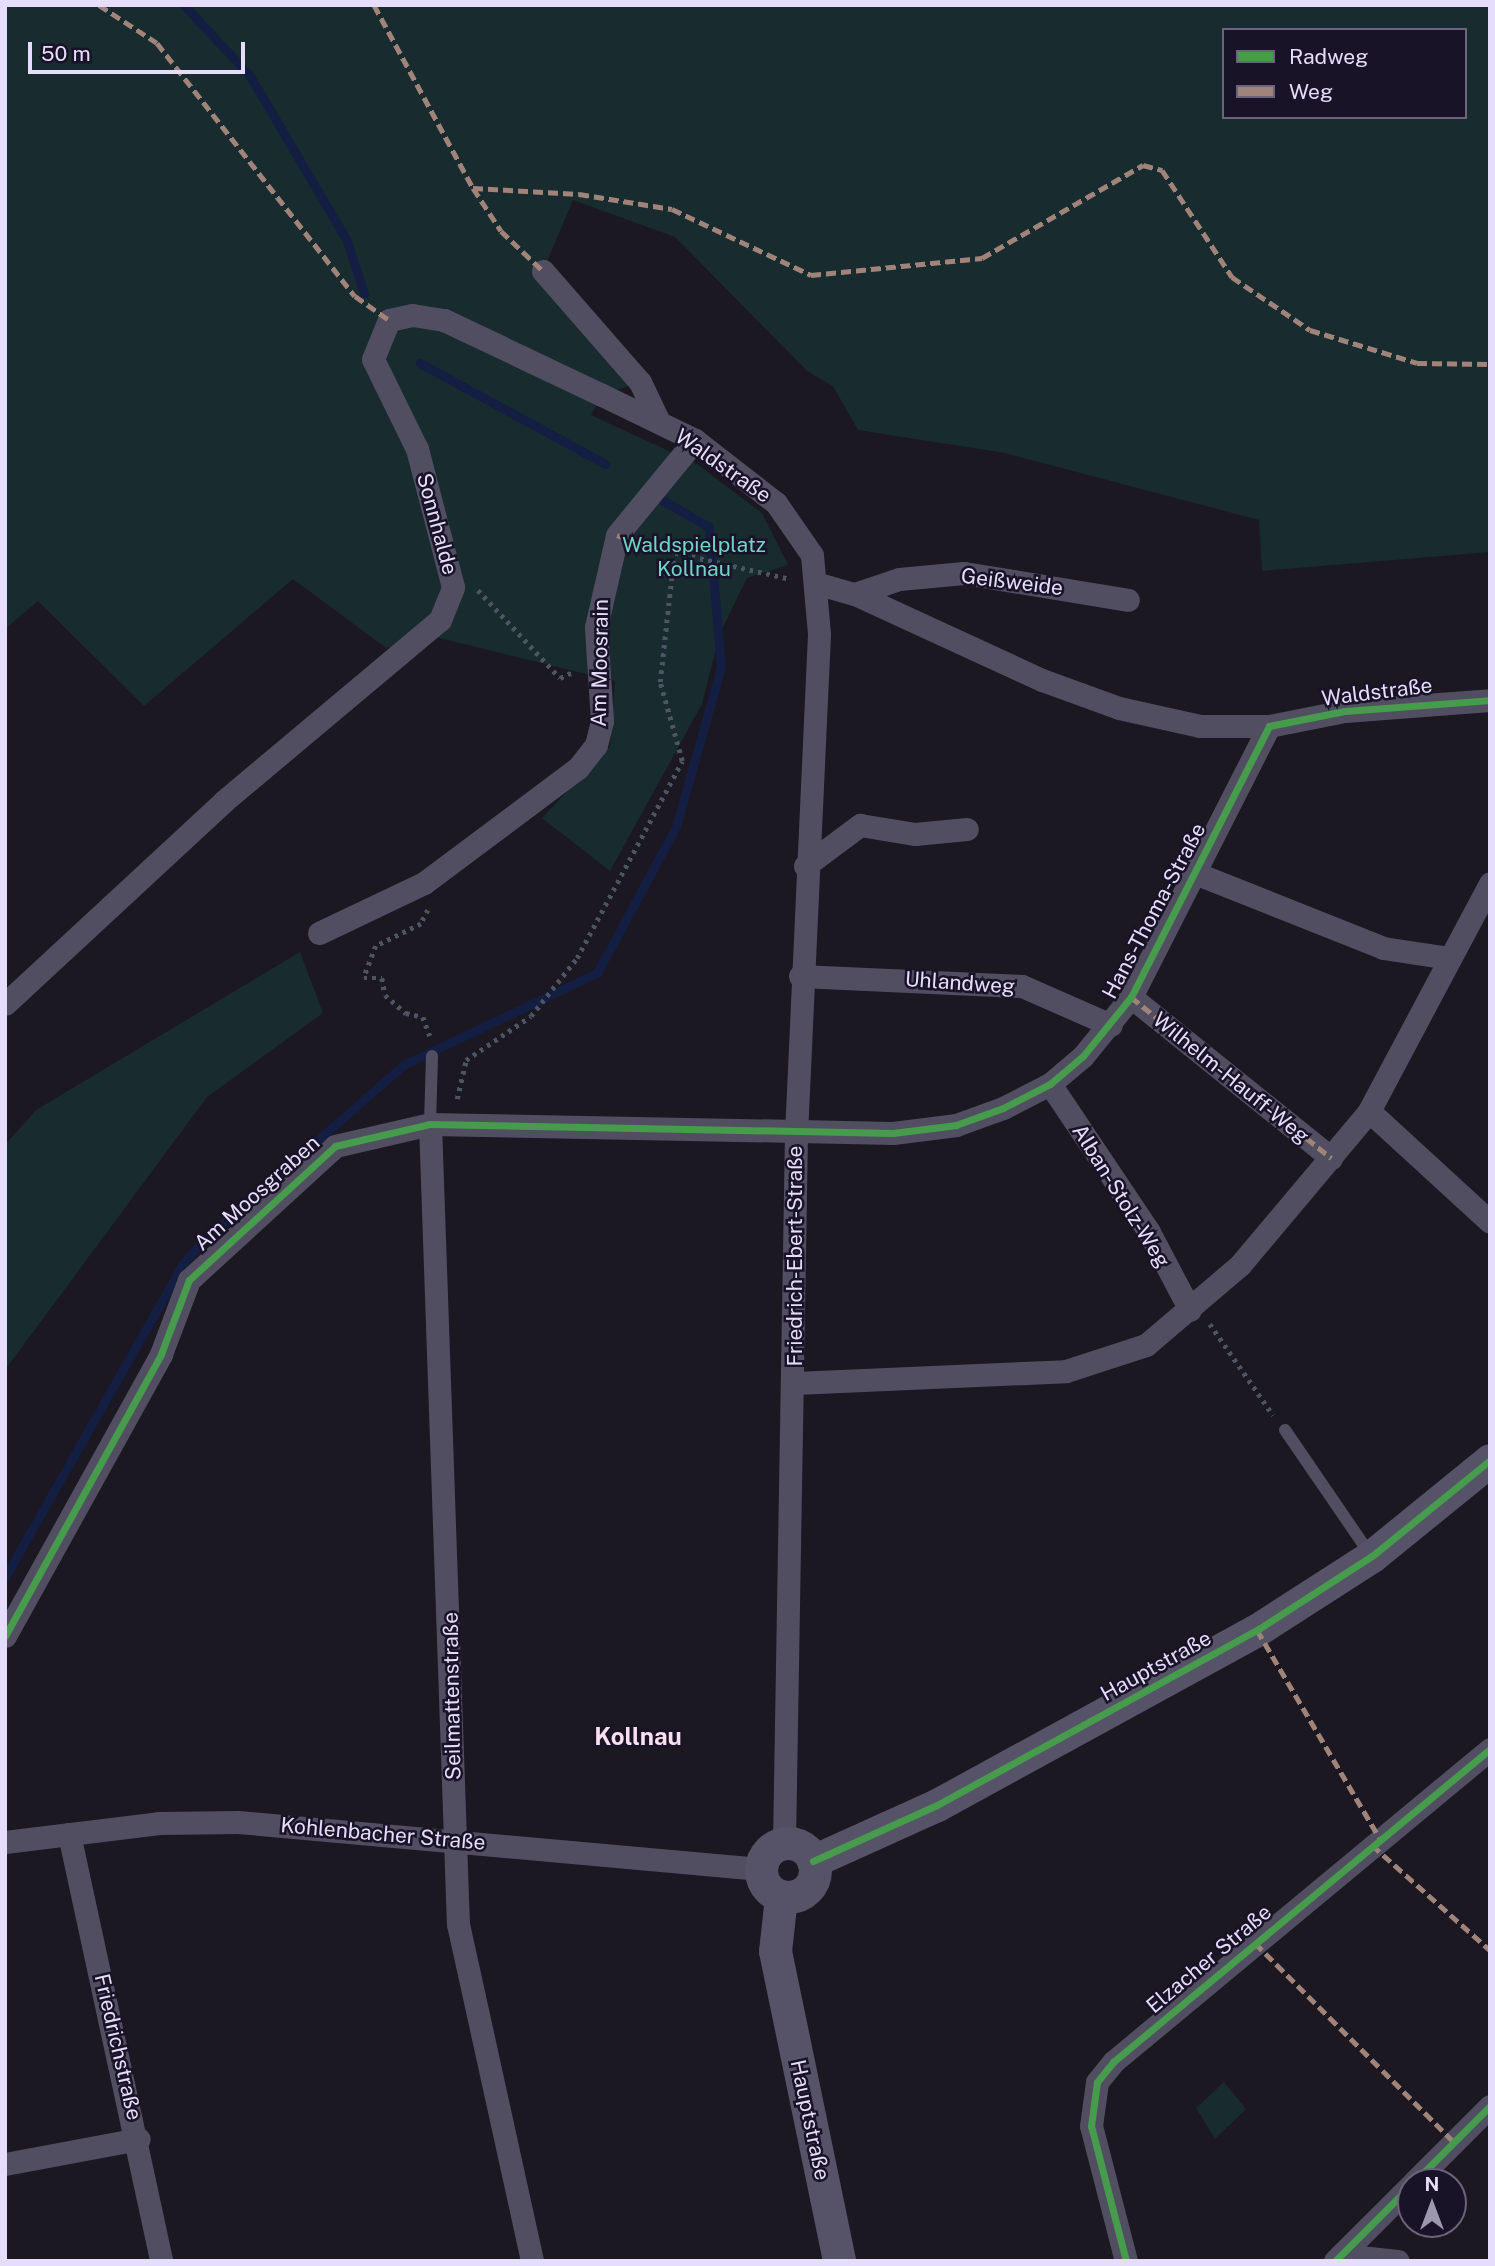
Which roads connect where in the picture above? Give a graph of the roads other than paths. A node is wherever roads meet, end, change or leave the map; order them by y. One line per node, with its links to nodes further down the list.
1 (543, 271): 2 (street, Waldstraße)
2 (659, 422): 3 (street, Waldstraße); 17 (street, Sonnhalde)
3 (695, 440): 4 (street, Waldstraße); 13 (street, Am Moosrain)
4 (819, 584): 5 (street, Waldstraße); 10 (street, Friedrich-Ebert-Straße)
5 (855, 594): 6 (street, Geißweide); 8 (street, Waldstraße)
6 (1128, 600)
7 (1490, 700): 8 (street, Waldstraße)
8 (1269, 726): 11 (street, Hans-Thoma-Straße)
9 (967, 829): 10 (street)
10 (805, 866): 15 (street, Friedrich-Ebert-Straße)
11 (1195, 873): 14 (street); 16 (street, Hans-Thoma-Straße)
12 (1490, 883): 14 (street)
13 (318, 933)
14 (1448, 958): 21 (street)
15 (800, 976): 18 (street, Uhlandweg); 23 (street, Friedrich-Ebert-Straße)
16 (1131, 997): 18 (street, Hans-Thoma-Straße); 24 (street, Wilhelm-Hauff-Weg)
17 (5, 1004)
18 (1111, 1025): 20 (street, Hans-Thoma-Straße)
19 (434, 1052): 22 (lane)
20 (1050, 1084): 23 (street, Hans-Thoma-Straße); 26 (street, Alban-Stolz-Weg)
21 (1369, 1111): 24 (street); 25 (street)
22 (441, 1124): 23 (street, Am Moosgraben); 31 (street, Am Moosgraben); 34 (street, Seilmattenstraße)
23 (796, 1135): 27 (street, Friedrich-Ebert-Straße)
24 (1331, 1158): 26 (street)
25 (1490, 1222)
26 (1190, 1310): 27 (street)
27 (794, 1383): 36 (street, Friedrich-Ebert-Straße)
28 (1284, 1430): 30 (lane)
29 (1490, 1460): 30 (street, Hauptstraße)
30 (1372, 1556): 37 (street, Hauptstraße)
31 (5, 1636)
32 (1490, 1749): 49 (street, Elzacher Straße)
33 (69, 1834): 34 (street, Kohlenbacher Straße); 35 (street, Kohlenbacher Straße); 41 (street, Friedrichstraße)
34 (454, 1840): 38 (street, Kohlenbacher Straße); 47 (street, Seilmattenstraße)
35 (5, 1842)
36 (784, 1844): 37 (street); 38 (street)
37 (813, 1861): 39 (street)
38 (761, 1869): 39 (street)
39 (781, 1897): 48 (street, Hauptstraße)
40 (1490, 2106): 43 (street)
41 (139, 2139): 42 (street); 46 (street, Friedrichstraße)
42 (5, 2164)
43 (1427, 2168)
44 (1397, 2198): 45 (street)
45 (1338, 2258): 50 (street)
46 (161, 2261)
47 (532, 2261)
48 (839, 2261)
49 (1126, 2261)
50 (1398, 2261)

